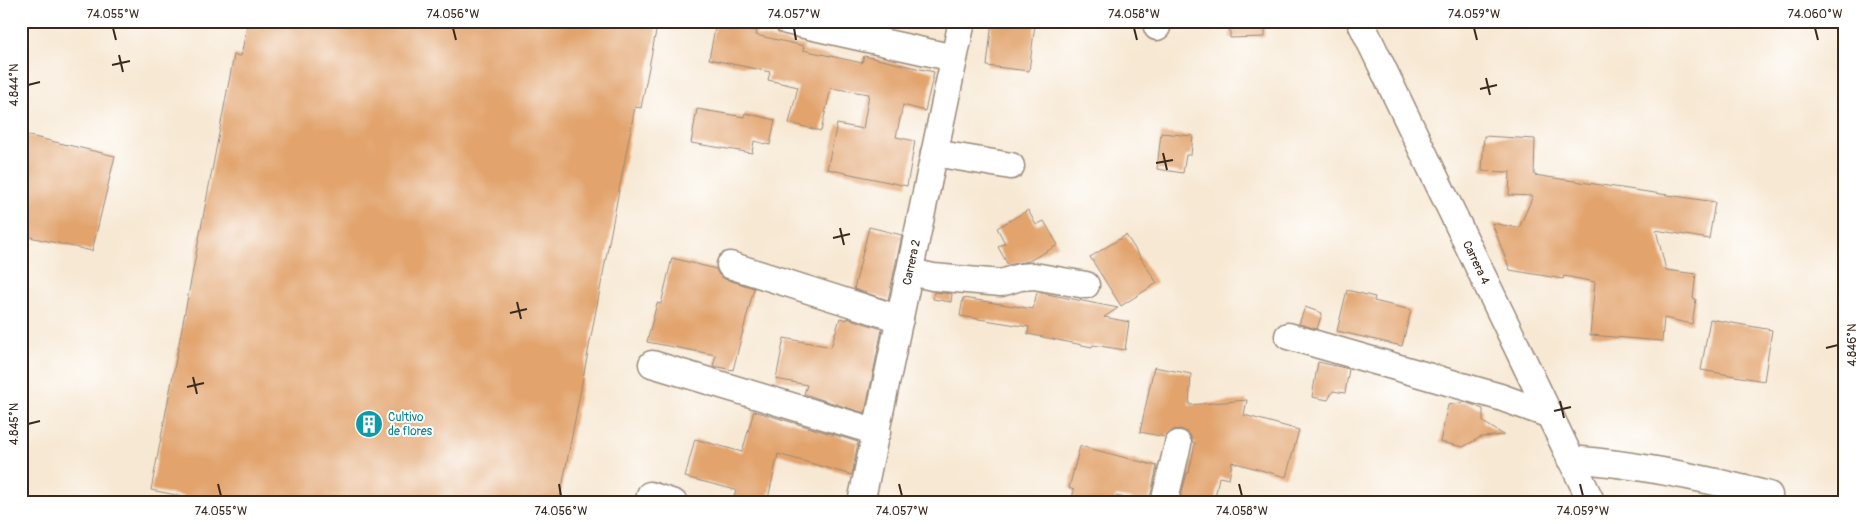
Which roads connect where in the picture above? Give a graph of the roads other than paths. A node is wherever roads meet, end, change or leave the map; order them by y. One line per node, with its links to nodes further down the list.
1 (787, 21): 4 (street)
2 (962, 21): 4 (street, Carrera 2)
3 (1360, 21): 13 (street, Carrera 4)
4 (954, 58): 5 (street, Carrera 2)
5 (934, 153): 6 (street); 8 (street, Carrera 2)
6 (1011, 166)
7 (730, 265): 10 (street)
8 (910, 272): 9 (street); 10 (street, Carrera 2)
9 (1086, 285)
10 (900, 319): 14 (street, Carrera 2)
11 (1288, 336): 13 (street)
12 (652, 364): 14 (street)
13 (1550, 415): 16 (street, Carrera 4)
14 (877, 432): 18 (street, Carrera 2)
15 (1178, 444): 19 (street)
16 (1570, 459): 17 (street); 20 (street, Carrera 4)
17 (1769, 495)
18 (861, 503)
19 (1164, 503)
20 (1592, 503)

